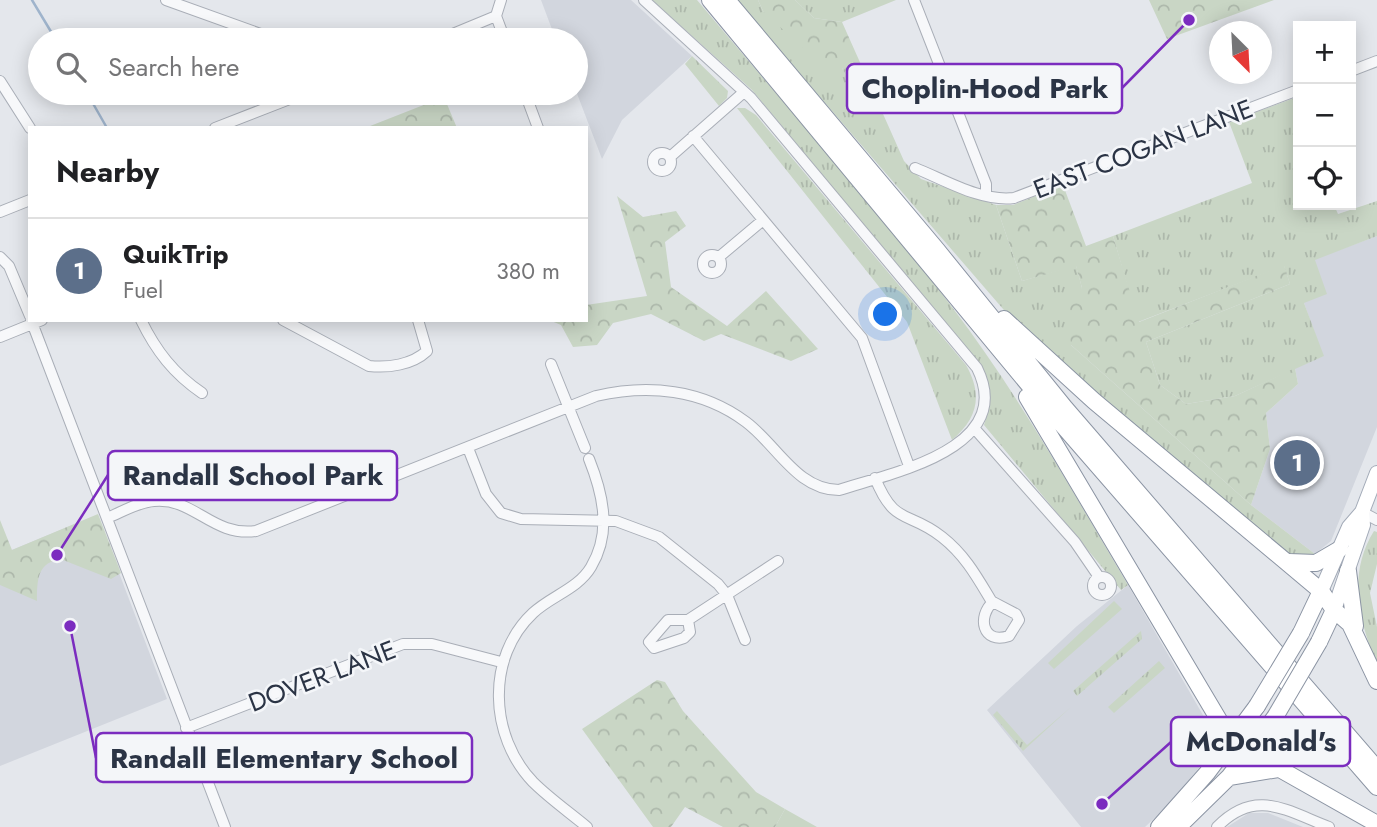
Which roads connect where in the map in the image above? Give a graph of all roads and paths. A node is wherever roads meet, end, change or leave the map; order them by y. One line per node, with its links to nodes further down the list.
1 (166, 0): 8 (street)
2 (501, 0): 7 (street)
3 (644, 0): 14 (street)
4 (710, 0): 37 (highway)
5 (727, 0): 28 (highway)
6 (914, 0): 24 (street)
7 (496, 16): 9 (street); 10 (street)
8 (243, 28)
9 (467, 28)
10 (500, 28)
11 (1377, 61): 12 (street)
12 (1356, 69)
13 (0, 81): 18 (street)
14 (744, 92): 21 (street); 42 (street)
15 (1293, 92): 24 (street, EAST COGAN LANE)
16 (274, 105): 19 (street)
17 (529, 105): 20 (street)
18 (29, 126)
19 (220, 126)
20 (537, 126)
21 (692, 136): 22 (street); 27 (street)
22 (670, 157)
23 (915, 168): 24 (street)
24 (986, 196)
25 (28, 201): 26 (street)
26 (0, 212)
27 (763, 220): 30 (street); 46 (street)
28 (937, 250): 55 (highway); 71 (highway)
29 (0, 257): 31 (street)
30 (719, 257)
31 (28, 307)
32 (30, 322): 38 (street)
33 (35, 322): 50 (street)
34 (142, 322): 40 (street)
35 (287, 322): 36 (street)
36 (419, 322)
37 (983, 330): 68 (highway); 73 (highway)
38 (0, 337)
39 (551, 364): 41 (street)
40 (202, 393)
41 (570, 407): 43 (street); 44 (street); 48 (street)
42 (974, 428): 46 (street); 57 (street)
43 (468, 448): 50 (street); 52 (street)
44 (585, 448)
45 (589, 459): 52 (street)
46 (909, 466): 48 (street)
47 (1377, 473): 49 (main road)
48 (875, 478): 60 (street)
49 (1362, 512): 51 (street); 53 (main road); 56 (main road)
50 (107, 518): 67 (street)
51 (1377, 520)
52 (604, 521): 59 (street); 65 (street)
53 (1340, 549): 55 (highway); 58 (main road)
54 (778, 561): 59 (street)
55 (1289, 562): 58 (highway)
56 (1348, 571): 61 (main road); 64 (highway)
57 (1099, 577)
58 (1321, 591): 61 (highway); 68 (highway, bridge)
59 (727, 595): 62 (street); 63 (street)
60 (992, 603)
61 (1334, 610): 64 (highway); 69 (highway, bridge)
62 (688, 620)
63 (745, 640)
64 (1360, 645): 66 (highway)
65 (502, 662): 67 (street, DOVER LANE); 76 (street)
66 (1377, 681)
67 (186, 728): 75 (street)
68 (1227, 748): 69 (highway); 77 (highway)
69 (1249, 752): 70 (highway); 72 (highway)
70 (1278, 769): 72 (highway); 74 (highway)
71 (1377, 769)
72 (1229, 777): 78 (highway)
73 (1377, 787)
74 (1377, 824)
75 (225, 827)
76 (587, 827)
77 (1159, 827)
78 (1178, 827)
79 (1217, 827): 80 (street)
80 (1329, 827)

